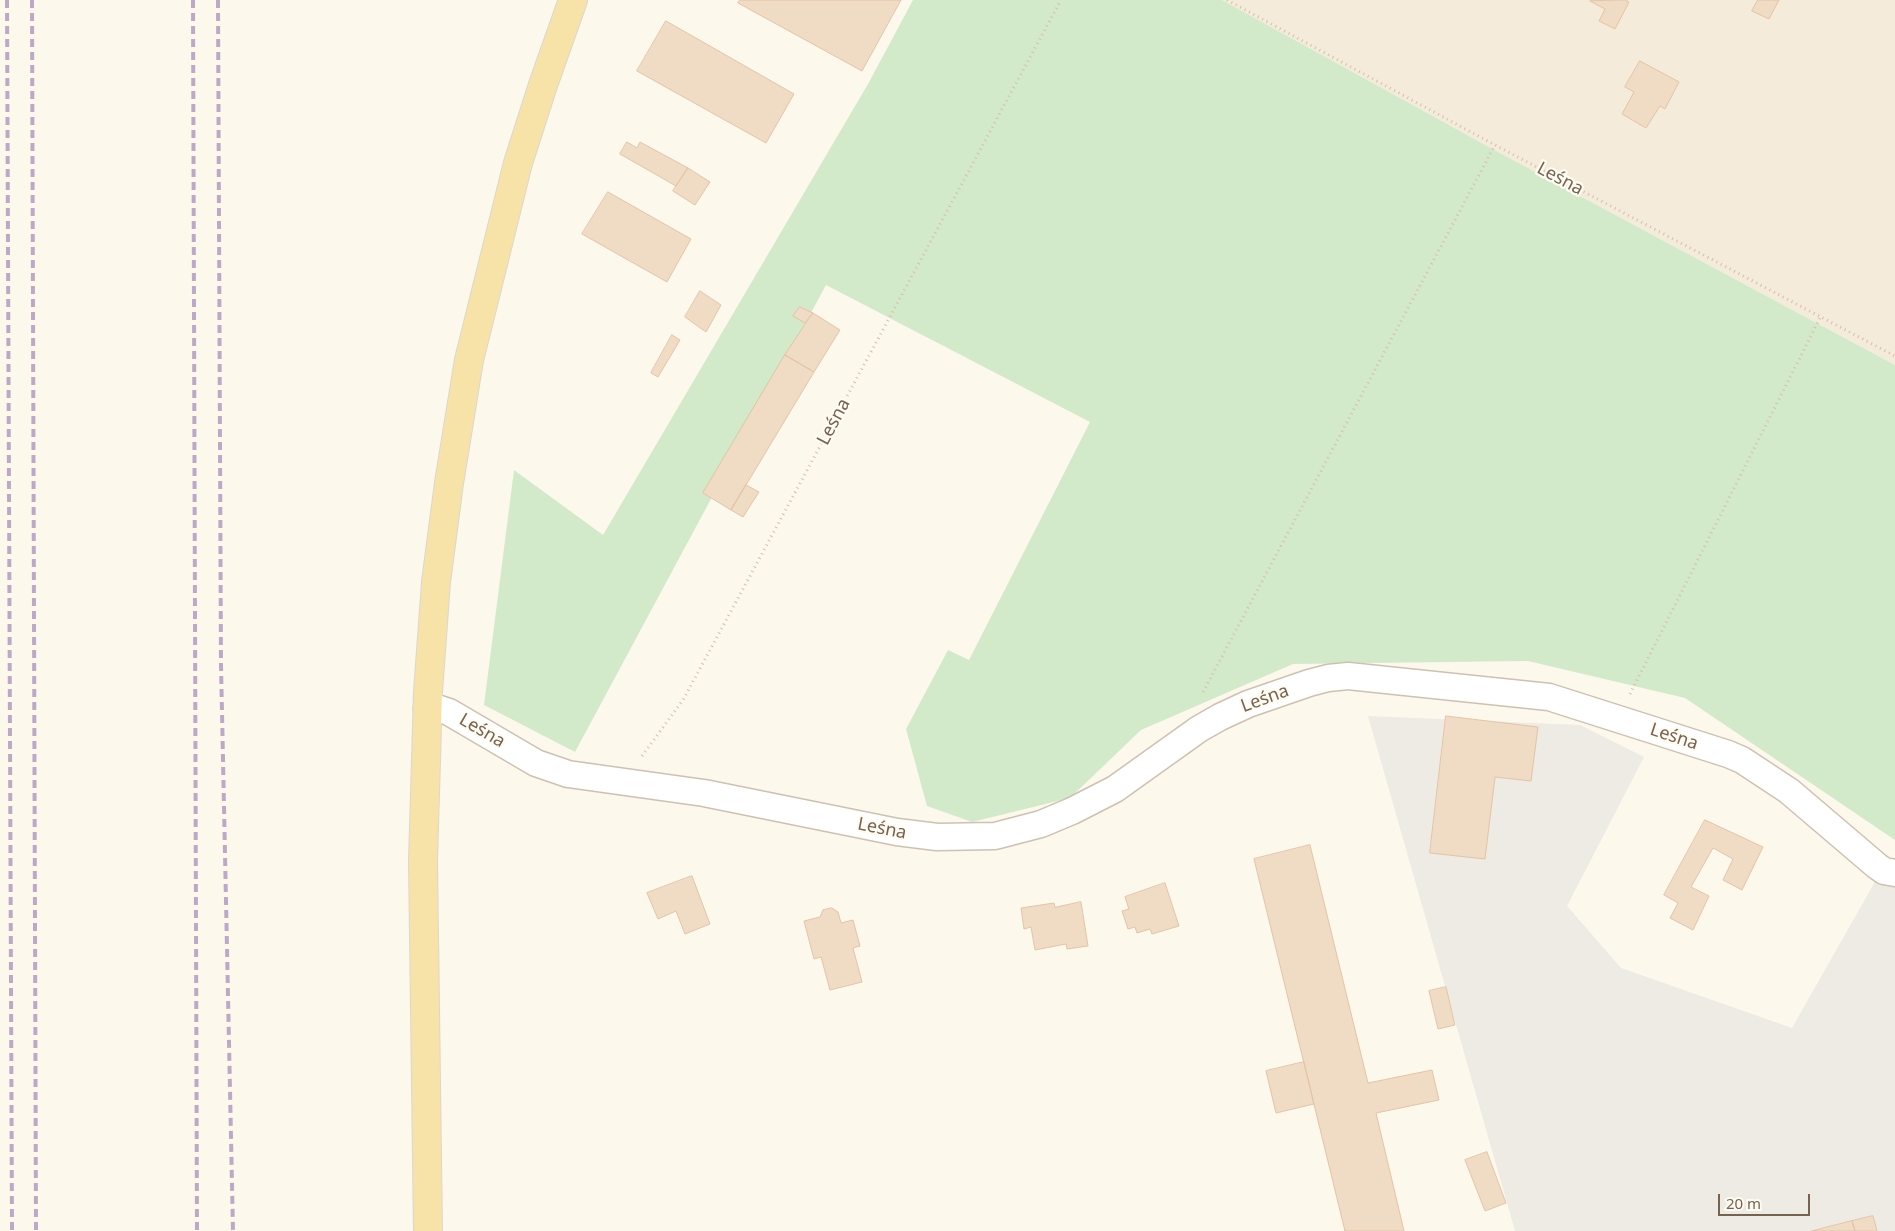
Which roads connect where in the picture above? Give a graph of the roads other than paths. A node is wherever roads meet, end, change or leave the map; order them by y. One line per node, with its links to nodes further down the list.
1 (574, 0): 2 (main road)
2 (427, 708): 3 (street, Leśna); 4 (main road)
3 (1895, 873)
4 (428, 1231)

